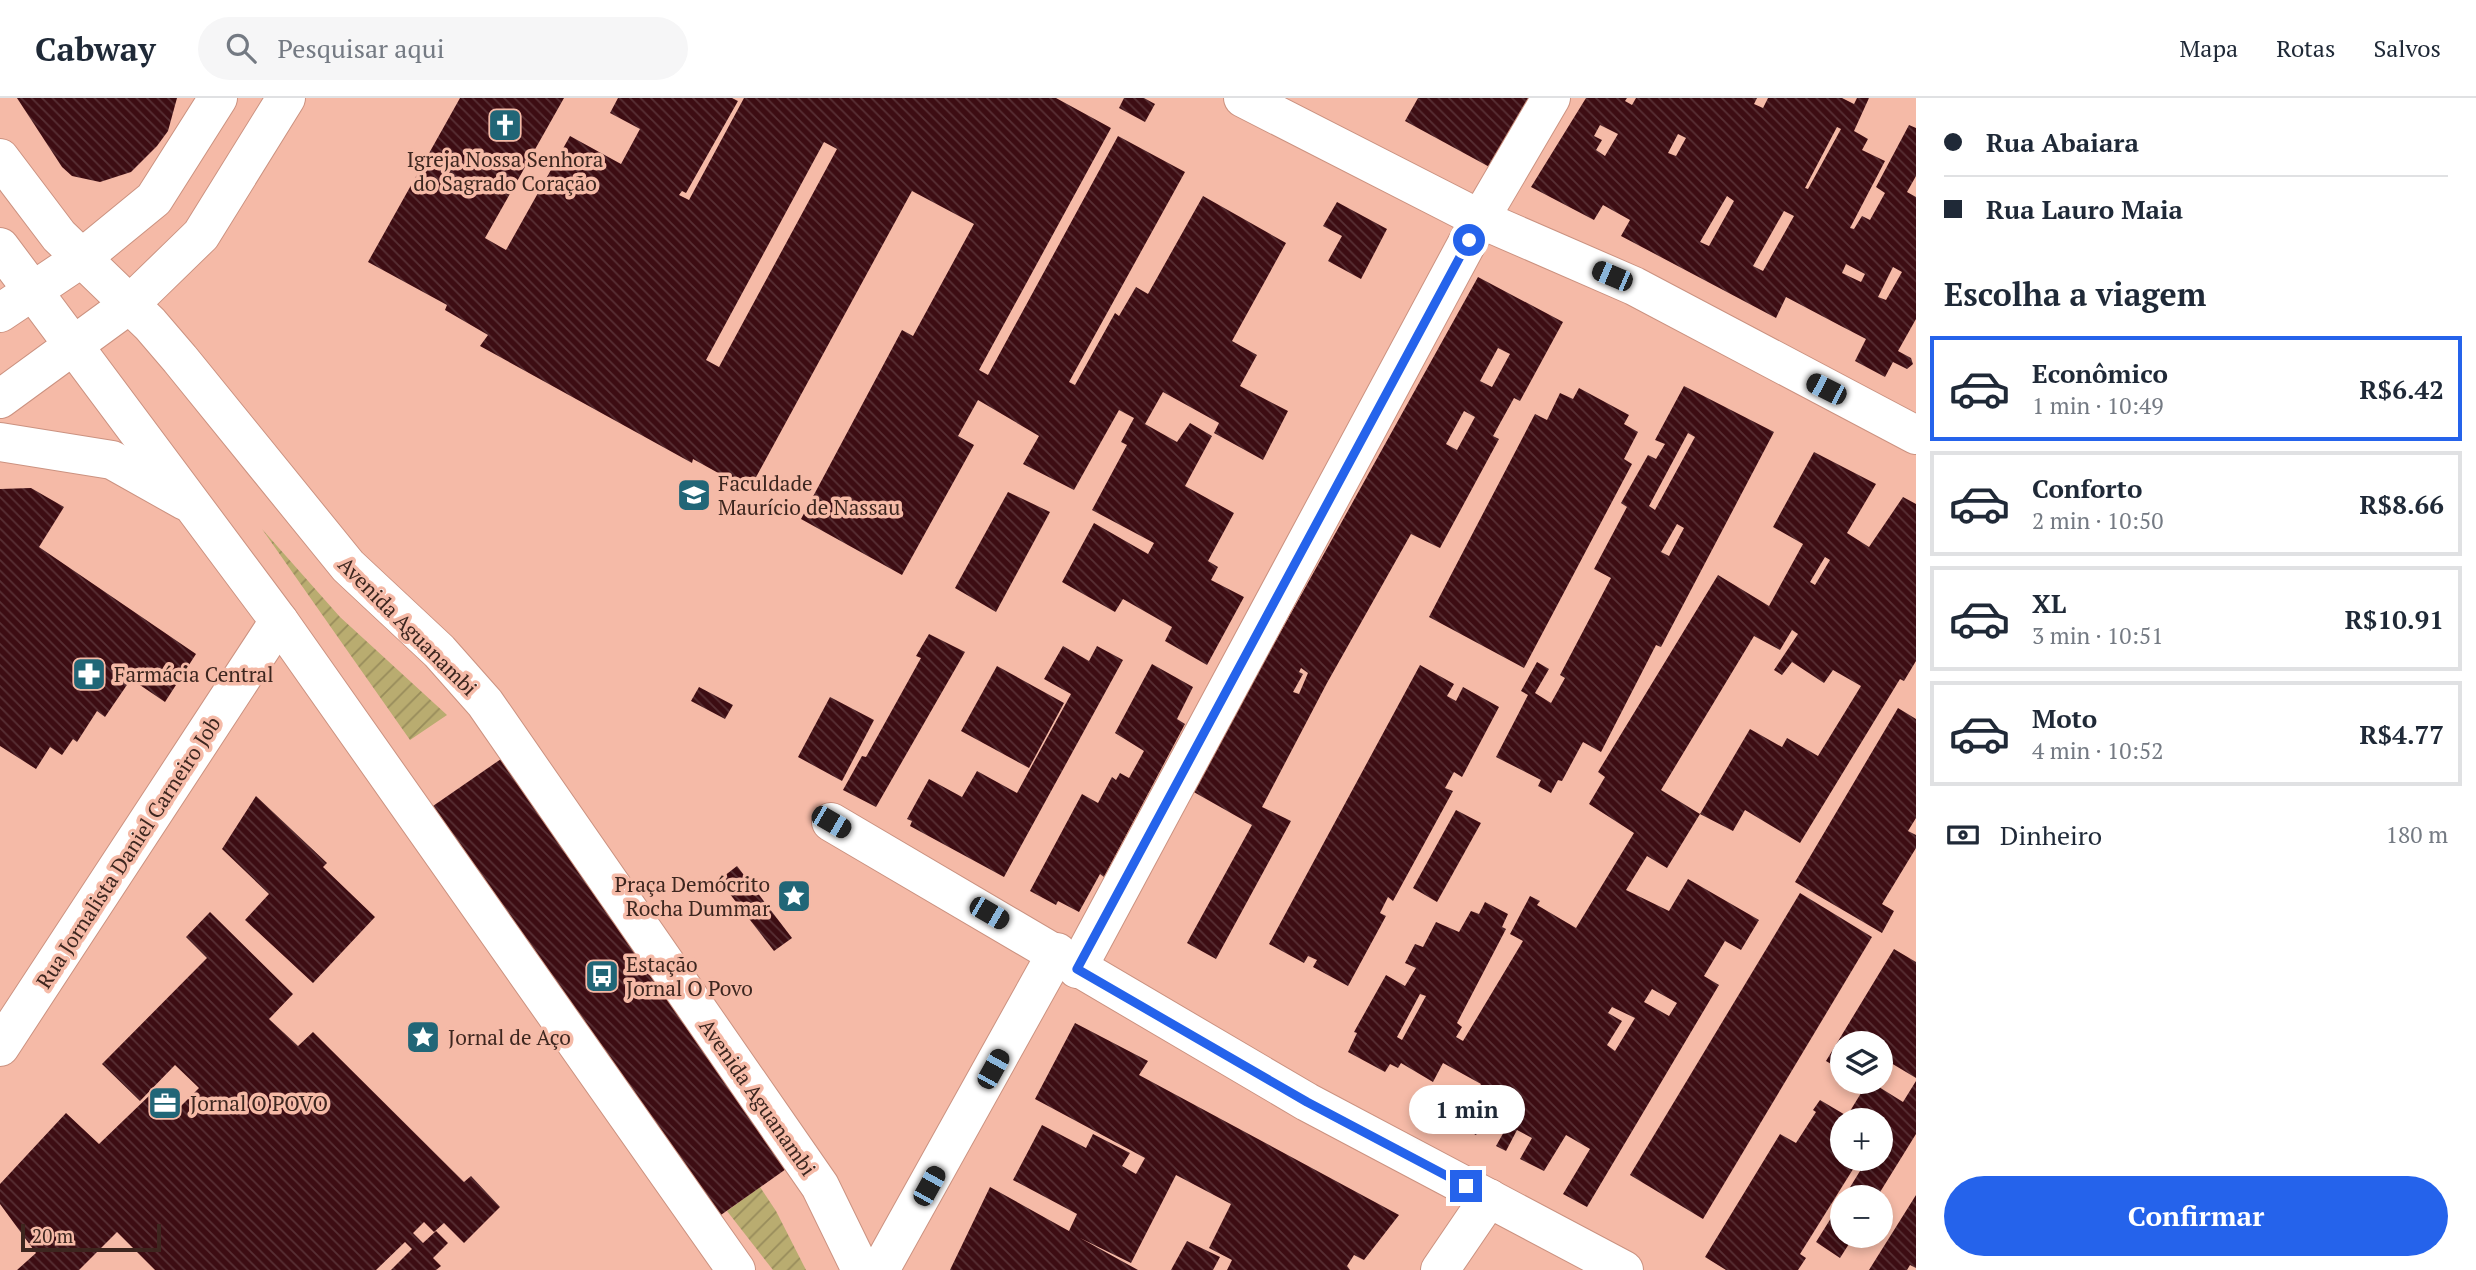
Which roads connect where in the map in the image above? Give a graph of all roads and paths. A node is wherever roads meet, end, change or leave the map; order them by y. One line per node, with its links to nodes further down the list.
1 (218, 98): 8 (main road)
2 (286, 98): 10 (main road)
3 (1243, 98): 6 (main road)
4 (1551, 98): 6 (main road)
5 (0, 158): 8 (main road, Avenida Aguanambi)
6 (1480, 219): 14 (main road); 19 (main road)
7 (0, 247): 9 (main road)
8 (82, 258): 9 (main road); 10 (main road, Avenida Aguanambi)
9 (33, 292): 11 (main road); 12 (main road)
10 (130, 304): 12 (main road); 23 (main road, Avenida Aguanambi)
11 (0, 313)
12 (75, 346): 13 (main road); 16 (main road)
13 (0, 399)
14 (1916, 435)
15 (0, 442): 16 (main road)
16 (196, 507): 17 (main road)
17 (279, 621): 20 (main road, Rua Jornalista Daniel Carneiro Job); 22 (main road)
18 (831, 822): 19 (main road)
19 (1067, 960): 21 (main road); 24 (main road)
20 (0, 1047)
21 (1489, 1198): 25 (main road); 26 (main road)
22 (736, 1270)
23 (860, 1270)
24 (880, 1270)
25 (1440, 1270)
26 (1624, 1270)

